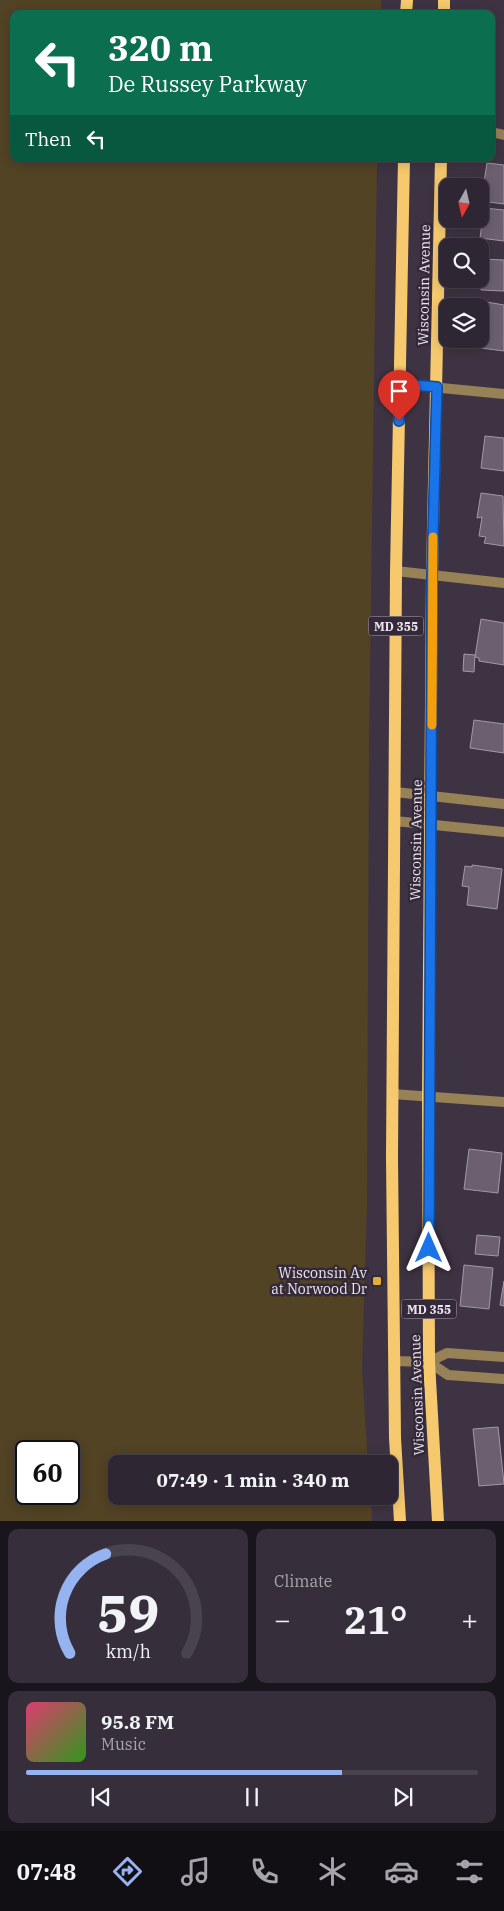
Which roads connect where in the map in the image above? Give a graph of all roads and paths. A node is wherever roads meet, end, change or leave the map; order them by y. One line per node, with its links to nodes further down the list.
1 (404, 162): 3 (main road, Wisconsin Avenue / MD 355)
2 (441, 162): 4 (main road, Wisconsin Avenue / MD 355)
3 (400, 384): 4 (street); 6 (main road, Wisconsin Avenue / MD 355)
4 (437, 387): 5 (street); 7 (main road, Wisconsin Avenue / MD 355)
5 (504, 394)
6 (396, 571): 7 (street); 9 (main road, Wisconsin Avenue / MD 355)
7 (432, 574): 8 (street); 10 (main road, Wisconsin Avenue / MD 355)
8 (504, 583)
9 (395, 792): 10 (street); 12 (main road, Wisconsin Avenue / MD 355)
10 (432, 796): 11 (street); 13 (main road, Wisconsin Avenue / MD 355)
11 (504, 804)
12 (395, 821): 13 (street); 15 (main road, Wisconsin Avenue / MD 355)
13 (432, 825): 14 (street); 16 (main road, Wisconsin Avenue / MD 355)
14 (504, 832)
15 (392, 1094): 16 (street); 19 (main road, Wisconsin Avenue / MD 355)
16 (428, 1096): 17 (street); 20 (main road, Wisconsin Avenue / MD 355)
17 (504, 1102)
18 (504, 1357): 20 (street)
19 (394, 1361): 20 (street); 22 (main road, Wisconsin Avenue / MD 355)
20 (429, 1362): 21 (street); 23 (main road, Wisconsin Avenue / MD 355)
21 (504, 1380)
22 (400, 1521)
23 (438, 1521)

